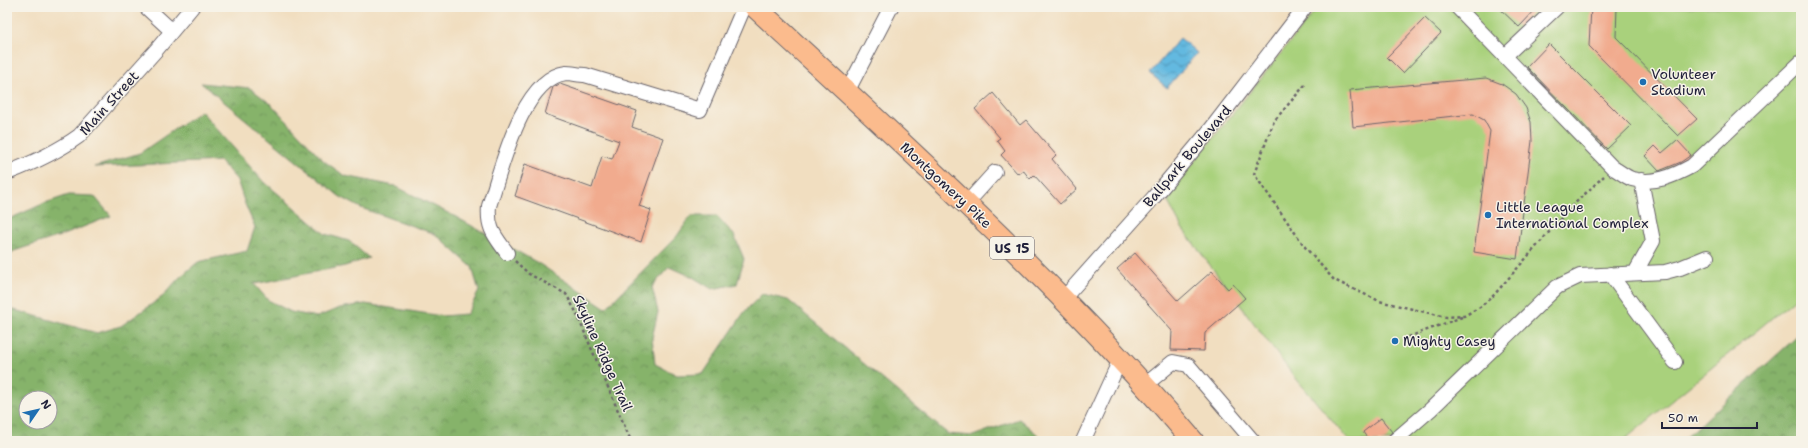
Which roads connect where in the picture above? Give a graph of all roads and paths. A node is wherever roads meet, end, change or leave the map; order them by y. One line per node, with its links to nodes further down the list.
1 (146, 7): 9 (street)
2 (192, 7): 9 (street, Main Street)
3 (744, 7): 19 (street)
4 (755, 7): 13 (highway, Montgomery Pike / US 15)
5 (891, 7): 13 (street)
6 (1305, 7): 23 (street, Ballpark Boulevard)
7 (1457, 7): 10 (street)
8 (1557, 7): 10 (street)
9 (172, 31): 16 (street, Main Street)
10 (1505, 56): 14 (street)
11 (1801, 62): 17 (street)
12 (1306, 85): 24 (path)
13 (846, 92): 18 (highway, Montgomery Pike / US 15)
14 (1613, 168): 17 (street); 24 (path)
15 (995, 172): 18 (street)
16 (7, 173)
17 (1641, 180): 21 (street)
18 (967, 204): 23 (highway, Montgomery Pike / US 15)
19 (507, 253): 29 (path, Skyline Ridge Trail)
20 (1707, 257): 21 (street)
21 (1635, 273): 22 (street)
22 (1610, 274): 27 (street); 33 (street)
23 (1063, 299): 26 (highway, Montgomery Pike / US 15)
24 (1464, 316): 25 (path)
25 (1403, 339)
26 (1120, 360): 28 (highway, Montgomery Pike / US 15); 30 (street)
27 (1675, 362)
28 (1144, 386): 31 (highway, Montgomery Pike / US 15); 32 (street)
29 (631, 441)
30 (1082, 441)
31 (1193, 441)
32 (1253, 441)
33 (1394, 441)

